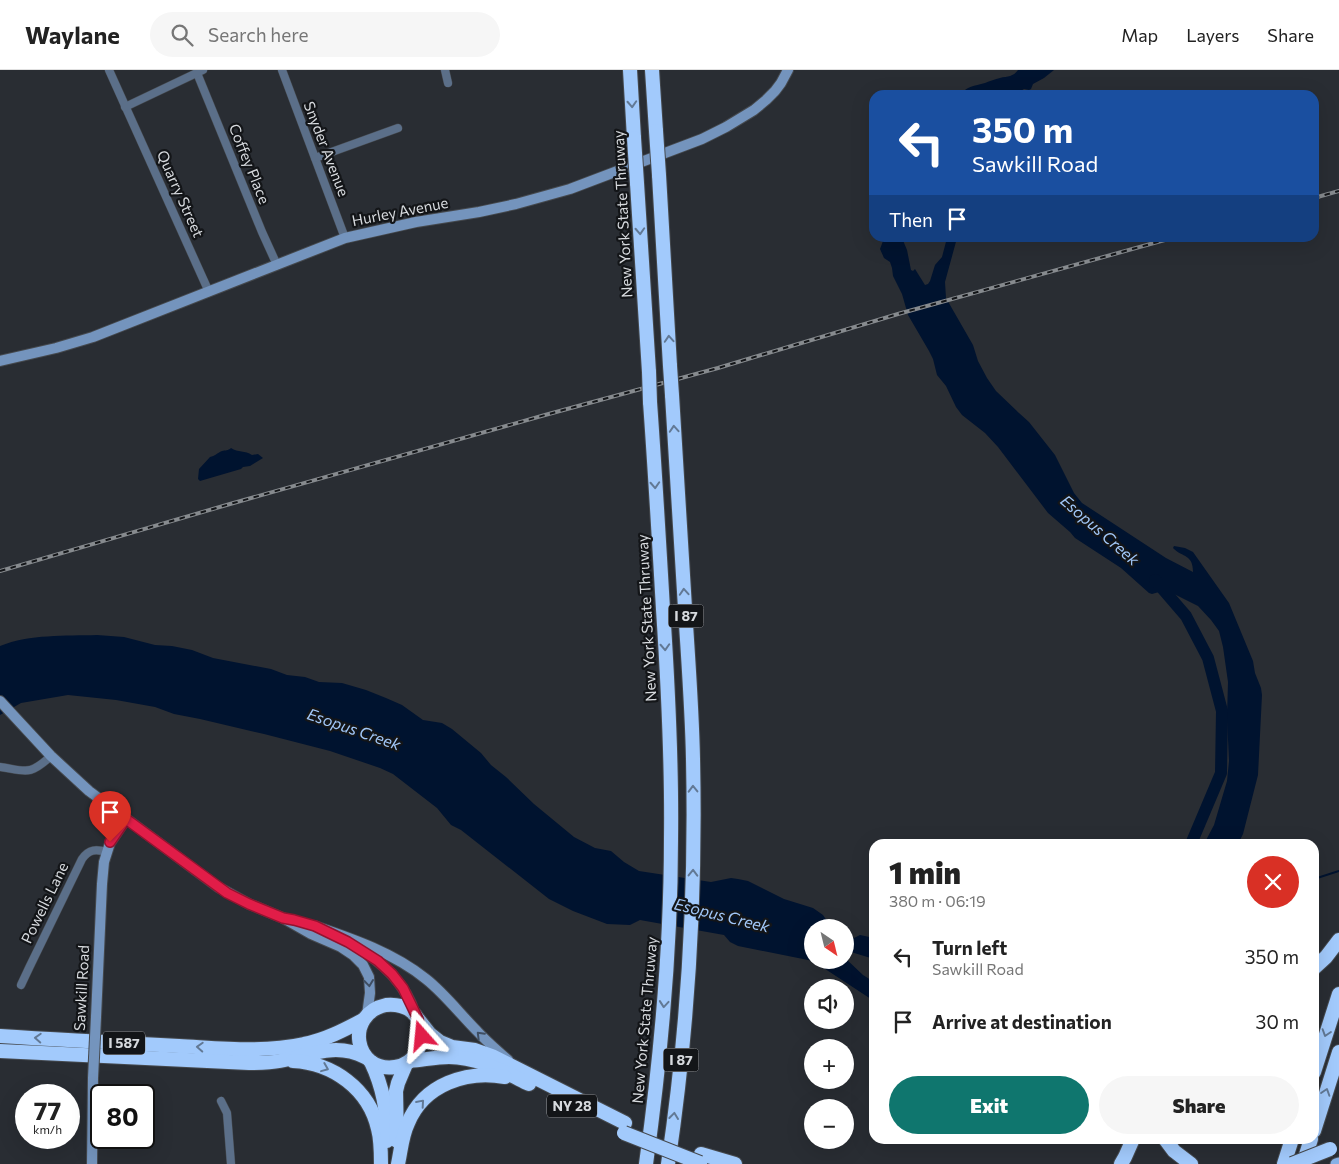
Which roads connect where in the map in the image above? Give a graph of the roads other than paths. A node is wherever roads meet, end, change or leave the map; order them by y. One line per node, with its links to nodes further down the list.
1 (109, 70): 9 (street, Quarry Street)
2 (282, 70): 11 (street, Snyder Avenue)
3 (445, 70): 8 (street)
4 (630, 70): 52 (highway, New York State Thruway / I 87, one-way to 52, bridge)
5 (652, 70): 53 (highway, I 87, one-way to 5, bridge)
6 (788, 70): 12 (street, Hurley Avenue)
7 (200, 71): 9 (street); 13 (street, Coffey Place)
8 (448, 82)
9 (125, 107): 14 (street, Quarry Street)
10 (398, 128): 11 (street)
11 (315, 158): 12 (street, Snyder Avenue)
12 (345, 238): 13 (street, Hurley Avenue)
13 (277, 265): 14 (street, Hurley Avenue)
14 (209, 292): 15 (street, Hurley Avenue)
15 (0, 361)
16 (0, 701): 17 (street)
17 (50, 756): 18 (street); 19 (street)
18 (0, 767)
19 (126, 819): 20 (street, Sawkill Road); 21 (street)
20 (107, 852): 25 (street, Powells Lane); 47 (street, Sawkill Road, bridge)
21 (283, 918): 22 (street); 28 (street, one-way to 28)
22 (315, 926): 27 (street); 36 (street, one-way to 22)
23 (1339, 940): 24 (highway)
24 (1319, 963)
25 (21, 985)
26 (1339, 994): 32 (highway, one-way to 32)
27 (416, 1016): 28 (highway); 35 (highway); 36 (highway, NY 28)
28 (365, 1017): 29 (highway, I 587, one-way to 29); 33 (highway)
29 (0, 1036)
30 (0, 1051): 34 (highway, I 587)
31 (1339, 1052): 38 (highway, one-way to 31)
32 (1319, 1056)
33 (368, 1060): 34 (highway, I 587); 35 (highway); 50 (highway)
34 (277, 1062): 49 (highway, one-way to 49)
35 (408, 1062): 36 (highway, NY 28); 51 (highway)
36 (518, 1074): 45 (highway, NY 28, bridge); 51 (highway, one-way to 36)
37 (221, 1101): 48 (street)
38 (1319, 1115)
39 (1131, 1144): 55 (highway)
40 (1169, 1144): 56 (highway)
41 (1288, 1144): 46 (highway)
42 (1291, 1144): 46 (highway)
43 (1309, 1144): 57 (highway)
44 (1335, 1148): 46 (highway, bridge)
45 (701, 1160): 54 (highway, NY 28)
46 (1287, 1162)
47 (92, 1164)
48 (231, 1164)
49 (380, 1164)
50 (385, 1164)
51 (397, 1164)
52 (646, 1164)
53 (668, 1164)
54 (735, 1164)
55 (1121, 1164)
56 (1191, 1164)
57 (1303, 1164)

